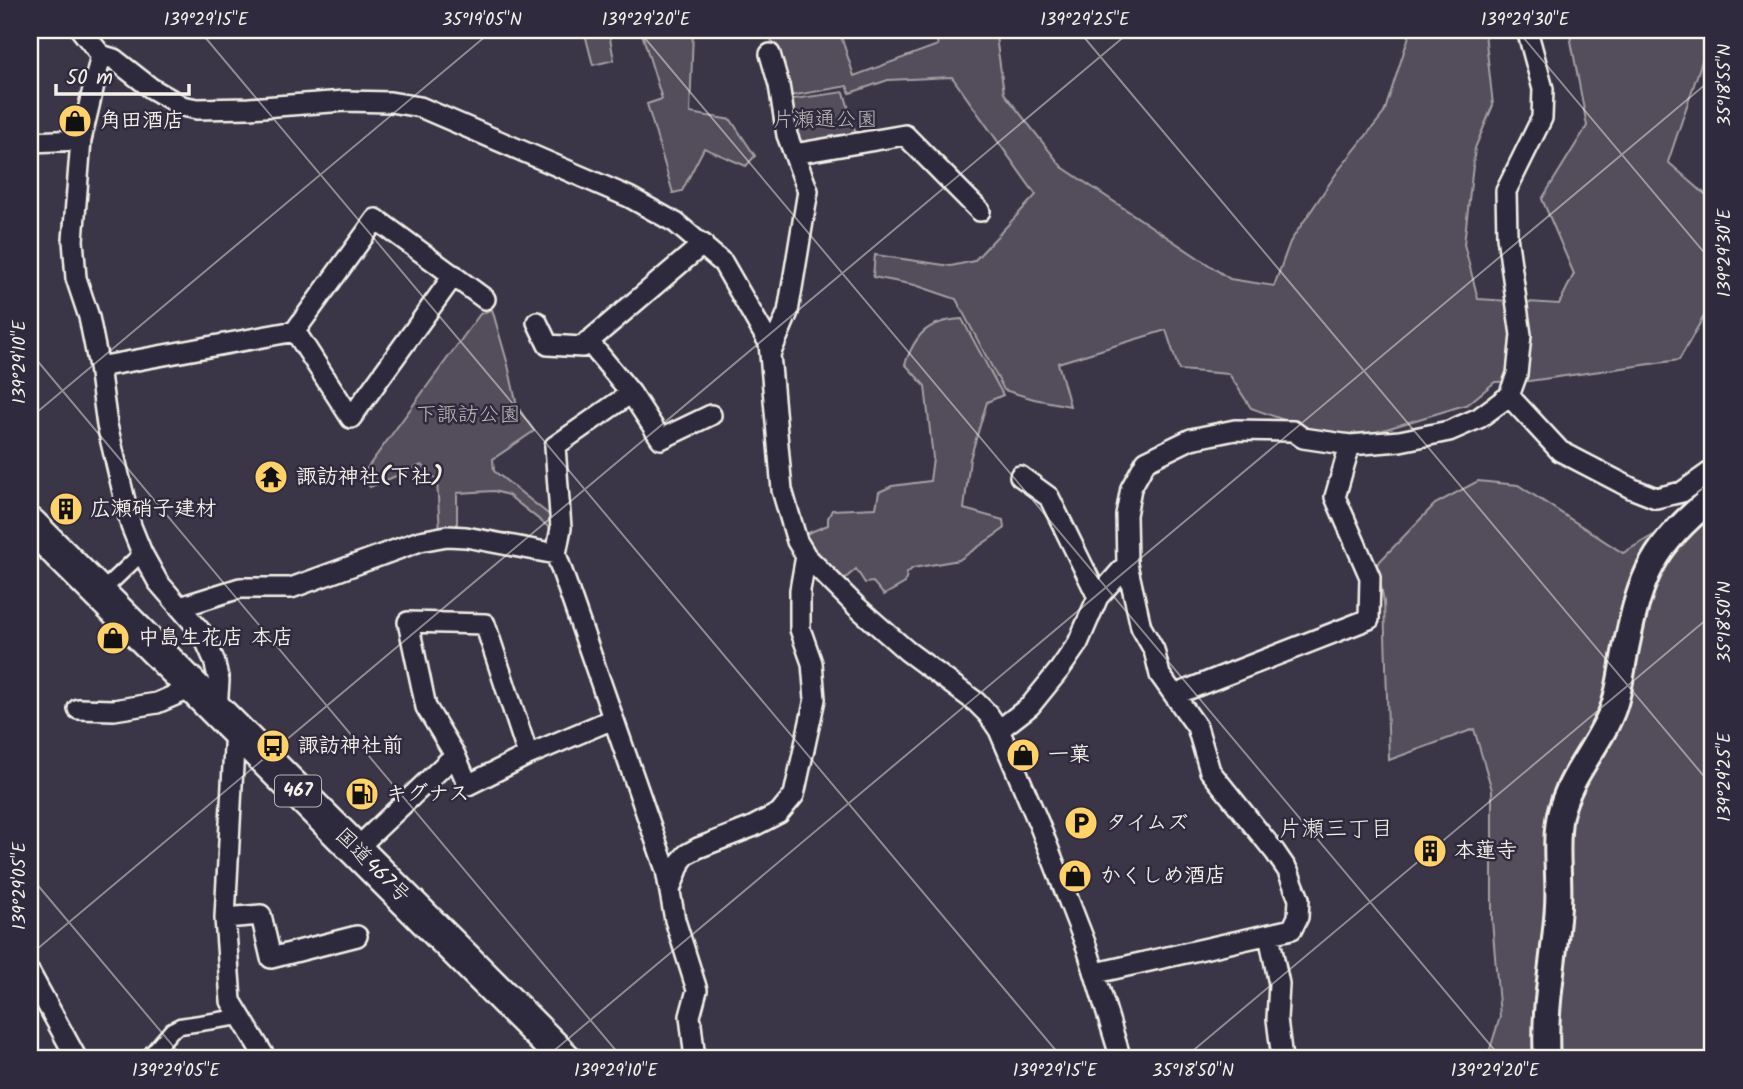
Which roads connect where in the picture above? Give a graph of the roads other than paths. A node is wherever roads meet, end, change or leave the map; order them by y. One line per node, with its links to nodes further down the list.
1 (81, 30): 4 (street)
2 (1527, 30): 18 (street)
3 (770, 54): 7 (street)
4 (101, 55): 5 (street); 9 (street)
5 (80, 140): 6 (street); 16 (street)
6 (30, 142)
7 (794, 154): 8 (street); 15 (street)
8 (980, 211)
9 (703, 244): 14 (street); 15 (street)
10 (454, 275): 11 (street); 13 (street); 13 (street)
11 (485, 299)
12 (537, 322): 14 (street)
13 (295, 331): 16 (street)
14 (588, 341): 17 (street)
15 (771, 352): 27 (street)
16 (99, 368): 25 (street)
17 (631, 393): 19 (street); 26 (street)
18 (1509, 397): 20 (street); 21 (street)
19 (711, 415)
20 (1350, 445): 28 (street); 33 (street)
21 (1713, 470)
22 (1020, 476): 30 (street)
23 (1713, 497): 55 (street)
24 (35, 539): 29 (highway, 国道467号 / 467)
25 (142, 553): 29 (street); 31 (street)
26 (556, 554): 31 (street); 36 (street)
27 (806, 556): 37 (street); 41 (street)
28 (1127, 564): 30 (street); 33 (street)
29 (99, 594): 32 (highway, 国道467号 / 467)
30 (1098, 597): 37 (street)
31 (180, 607): 35 (street)
32 (194, 687): 34 (street); 35 (highway, 国道467号 / 467)
33 (1174, 695): 43 (street)
34 (78, 709)
35 (226, 719): 40 (highway, 国道467号 / 467); 42 (street)
36 (613, 719): 39 (street); 41 (street)
37 (999, 730): 46 (street)
38 (455, 754): 39 (street); 39 (street); 40 (street)
39 (528, 755)
40 (356, 849): 51 (highway, 国道467号 / 467)
41 (670, 891): 52 (street)
42 (225, 918): 44 (street); 47 (street)
43 (1269, 935): 46 (street); 54 (street)
44 (357, 936)
45 (30, 973): 48 (street)
46 (1096, 973): 53 (street)
47 (240, 1017): 49 (street); 50 (street)
48 (77, 1059)
49 (147, 1059)
50 (266, 1059)
51 (565, 1059)
52 (695, 1059)
53 (1121, 1059)
54 (1282, 1059)
55 (1546, 1059)

